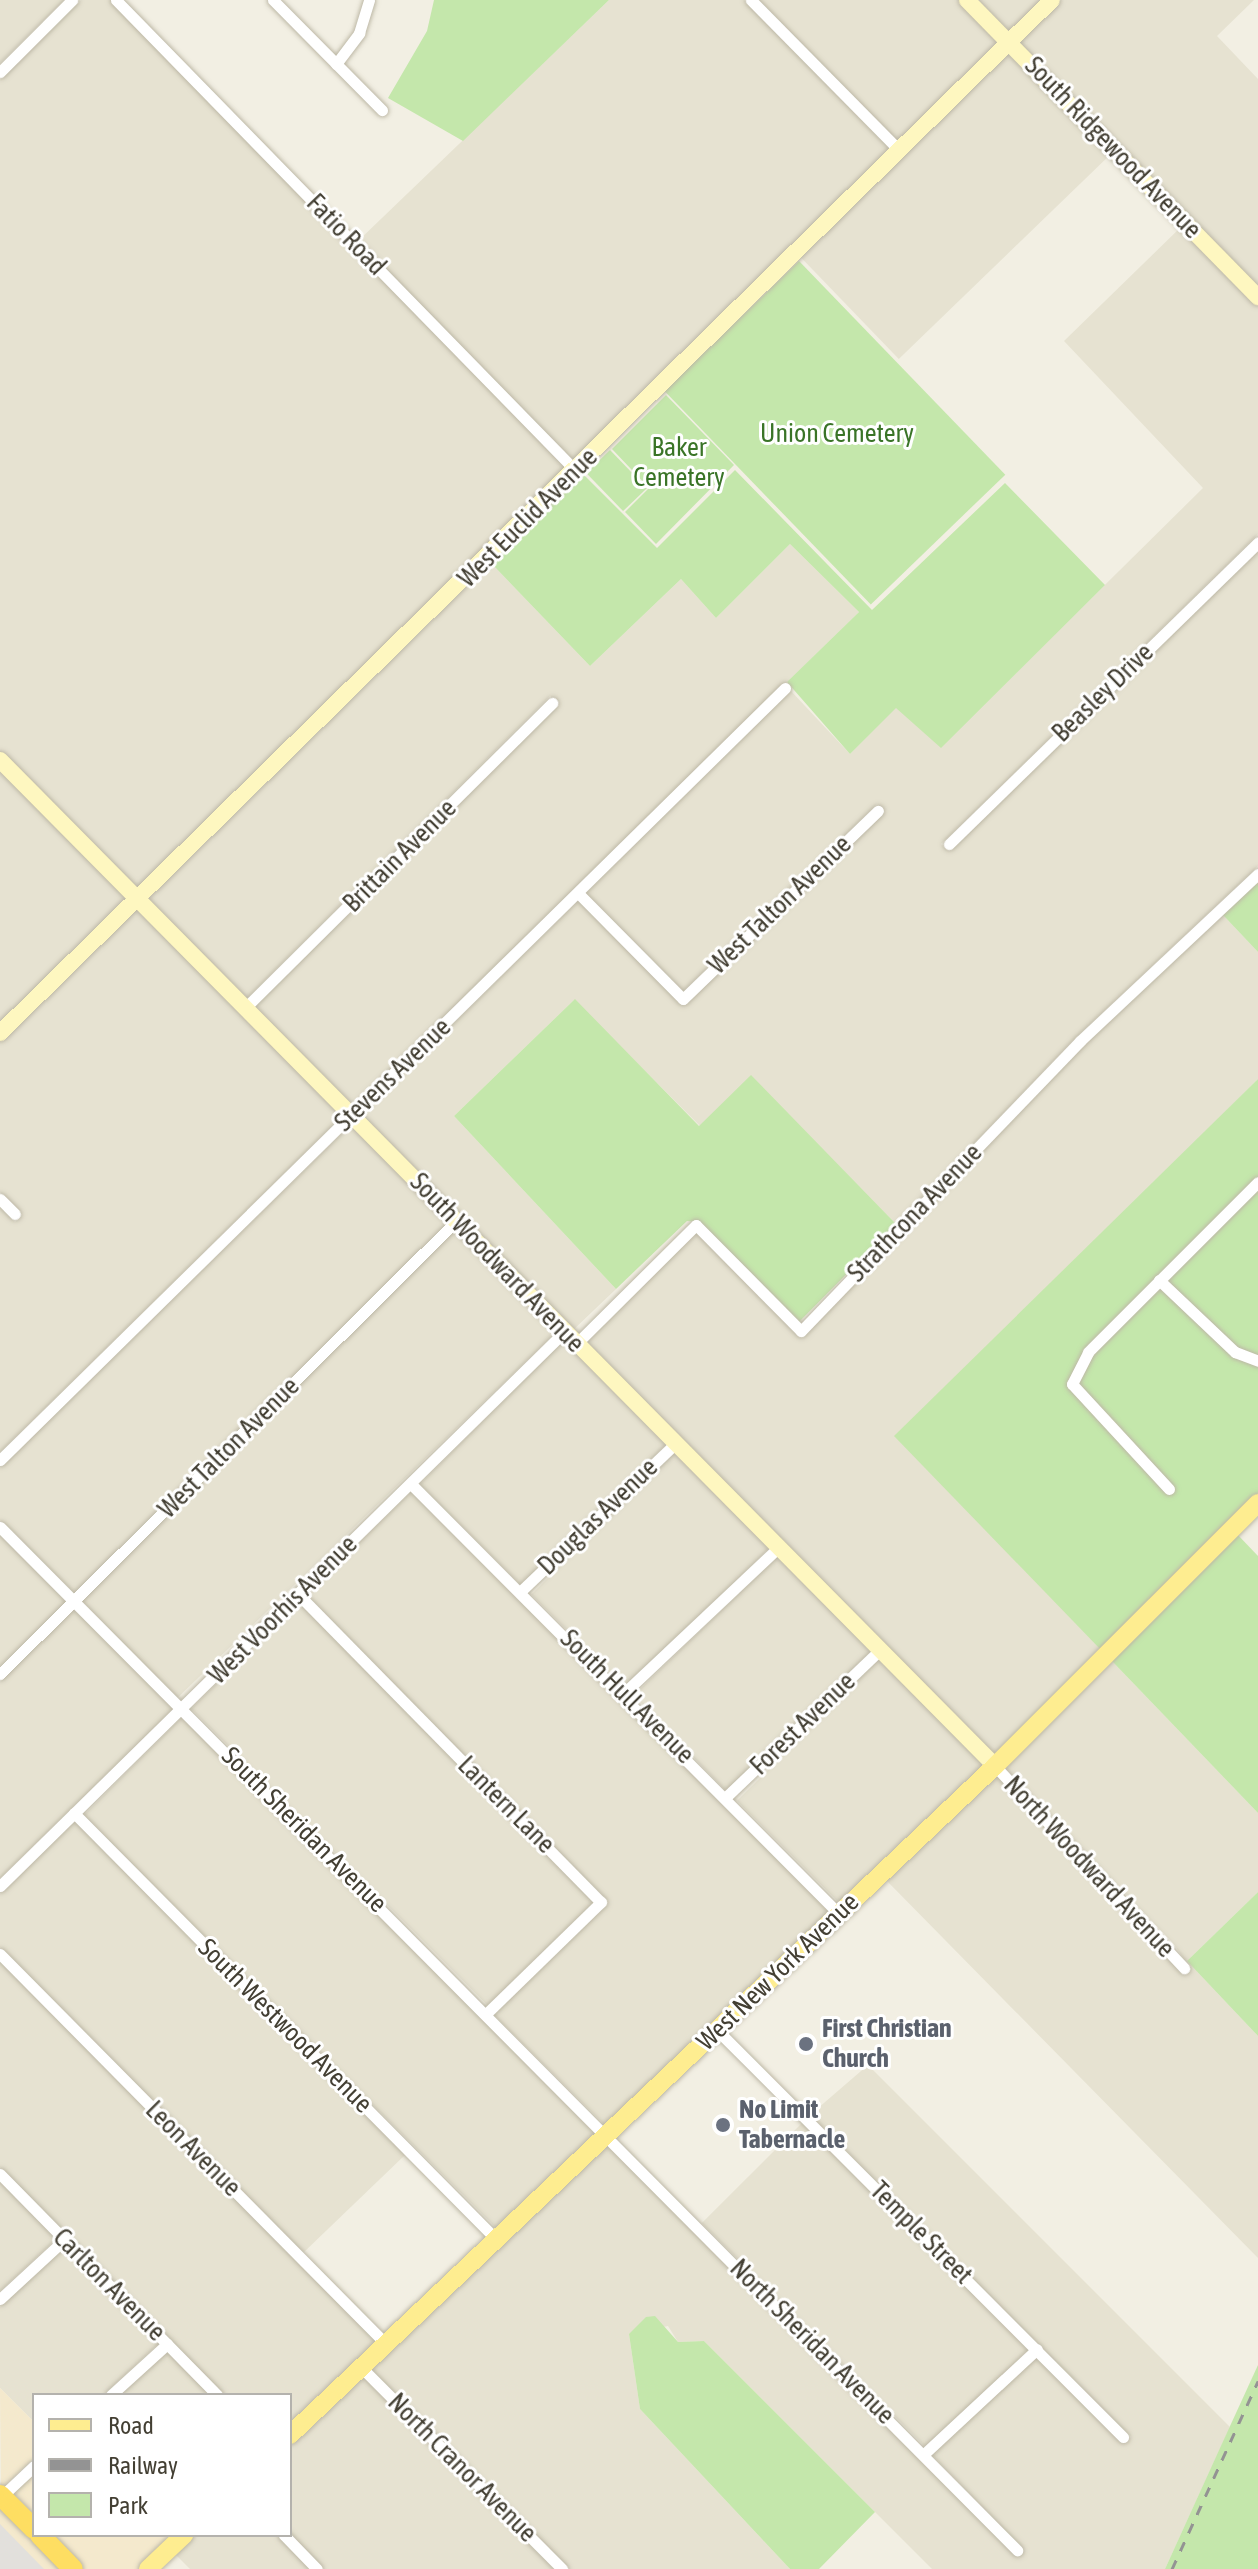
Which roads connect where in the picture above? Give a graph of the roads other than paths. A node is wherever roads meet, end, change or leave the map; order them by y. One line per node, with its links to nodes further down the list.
1 (72, 0): 10 (street)
2 (116, 0): 14 (street, Fatio Road)
3 (273, 0): 9 (street)
4 (369, 0): 9 (street)
5 (751, 0): 12 (street)
6 (967, 0): 8 (street, South Ridgewood Avenue)
7 (1052, 0): 8 (street, West Euclid Avenue)
8 (1011, 41): 12 (street, West Euclid Avenue); 13 (street, South Ridgewood Avenue)
9 (336, 64): 11 (street)
10 (0, 72)
11 (382, 110)
12 (899, 150): 14 (street, West Euclid Avenue)
13 (1258, 297)
14 (576, 471): 23 (street, West Euclid Avenue)
15 (1258, 542): 20 (street, Beasley Drive)
16 (785, 688): 22 (street, Stevens Avenue)
17 (552, 703): 24 (street, Brittain Avenue)
18 (0, 760): 23 (street, South Woodward Avenue)
19 (878, 811): 22 (street, West Talton Avenue)
20 (949, 844)
21 (1258, 874): 32 (street, Strathcona Avenue)
22 (578, 893): 26 (street, Stevens Avenue)
23 (140, 899): 24 (street, South Woodward Avenue); 25 (street, West Euclid Avenue)
24 (245, 1008): 26 (street, South Woodward Avenue)
25 (0, 1033)
26 (352, 1115): 30 (street, South Woodward Avenue); 35 (street, Stevens Avenue)
27 (1258, 1182): 31 (street)
28 (0, 1199): 29 (street)
29 (15, 1214)
30 (456, 1221): 32 (street, South Woodward Avenue); 43 (street, West Talton Avenue)
31 (1159, 1280): 33 (street); 37 (street)
32 (570, 1338): 34 (street, South Woodward Avenue); 36 (street, West Voorhis Avenue)
33 (1258, 1361)
34 (675, 1444): 40 (street, South Woodward Avenue); 41 (street, Douglas Avenue)
35 (0, 1460)
36 (411, 1484): 41 (street, South Hull Avenue); 42 (street, West Voorhis Avenue)
37 (1169, 1489)
38 (1258, 1503): 48 (main road, West New York Avenue)
39 (0, 1527): 43 (street, South Sheridan Avenue)
40 (778, 1548): 44 (street, South Woodward Avenue); 46 (street)
41 (521, 1591): 46 (street, South Hull Avenue)
42 (298, 1594): 47 (street, West Voorhis Avenue); 55 (street, Lantern Lane)
43 (75, 1601): 45 (street, West Talton Avenue); 47 (street, South Sheridan Avenue)
44 (880, 1650): 48 (street, South Woodward Avenue); 49 (street, Forest Avenue)
45 (0, 1674)
46 (624, 1693): 49 (street, South Hull Avenue)
47 (183, 1707): 50 (street, West Voorhis Avenue); 55 (street, South Sheridan Avenue)
48 (995, 1766): 52 (main road, West New York Avenue); 54 (street, North Woodward Avenue)
49 (726, 1797): 52 (street, South Hull Avenue)
50 (74, 1813): 51 (street, West Voorhis Avenue); 59 (street, South Westwood Avenue)
51 (0, 1886)
52 (839, 1914): 56 (main road, West New York Avenue)
53 (0, 1954): 63 (street, Leon Avenue)
54 (1184, 1968)
55 (486, 2014): 57 (street, South Sheridan Avenue)
56 (717, 2030): 57 (main road, West New York Avenue); 64 (street, Temple Street)
57 (608, 2134): 59 (main road, West New York Avenue); 70 (street, North Sheridan Avenue)
58 (0, 2174): 60 (street, Carlton Avenue)
59 (496, 2239): 63 (main road, West New York Avenue)
60 (64, 2240): 61 (street); 62 (street, Carlton Avenue)
61 (0, 2299)
62 (167, 2344): 66 (street); 67 (street, Carlton Avenue)
63 (386, 2344): 65 (main road, West New York Avenue)
64 (1037, 2349): 69 (street, Temple Street); 70 (street)
65 (361, 2367): 68 (main road, West New York Avenue); 81 (street, North Cranor Avenue)
66 (113, 2393)
67 (215, 2393)
68 (292, 2433)
69 (1123, 2437)
70 (924, 2454): 77 (street, North Sheridan Avenue)
71 (32, 2468): 72 (street)
72 (1, 2495): 73 (highway)
73 (32, 2527)
74 (42, 2537): 78 (highway)
75 (182, 2537): 79 (main road)
76 (286, 2537): 80 (street)
77 (1017, 2550)
78 (73, 2569)
79 (148, 2569)
80 (317, 2569)
81 (562, 2569)

